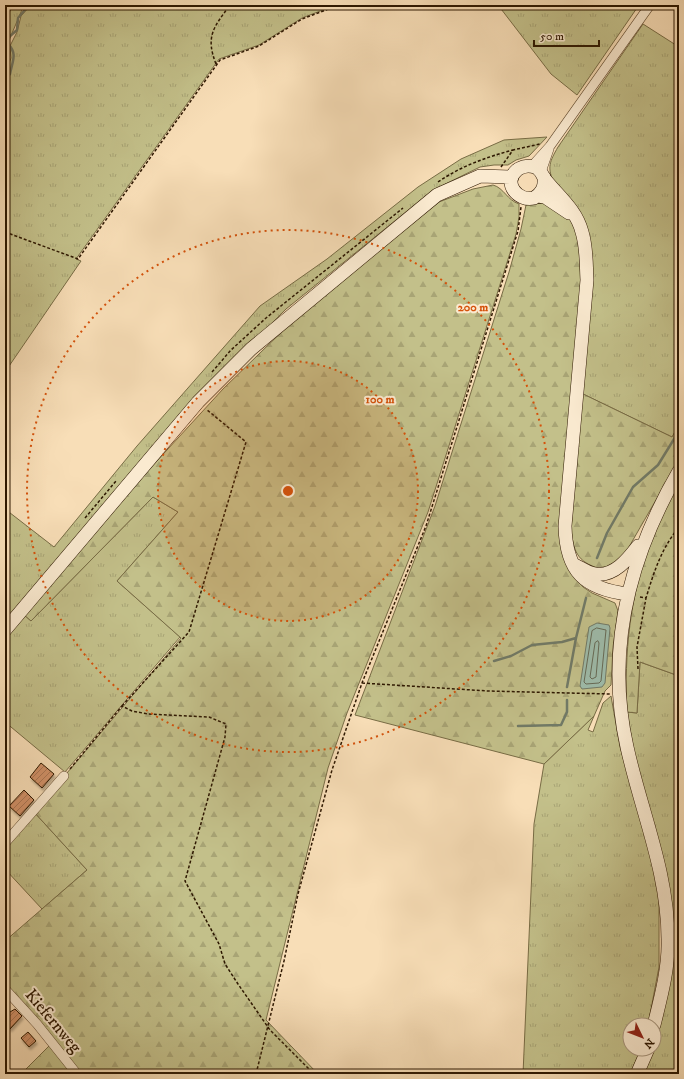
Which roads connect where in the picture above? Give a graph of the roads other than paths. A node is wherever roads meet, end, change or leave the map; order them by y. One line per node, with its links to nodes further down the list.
1 (650, 5): 2 (street)
2 (539, 172): 3 (street); 4 (street); 5 (street)
3 (512, 177): 4 (street); 10 (street)
4 (538, 196): 5 (street)
5 (578, 221): 8 (street)
6 (679, 472): 7 (street)
7 (646, 537): 8 (street); 9 (street)
8 (572, 564): 9 (street)
9 (628, 594): 14 (street)
10 (5, 630)
11 (64, 776): 12 (street)
12 (5, 843)
13 (5, 989): 16 (street, Kiefernweg)
14 (656, 1017)
15 (644, 1057): 17 (street)
16 (77, 1074)
17 (637, 1074)

